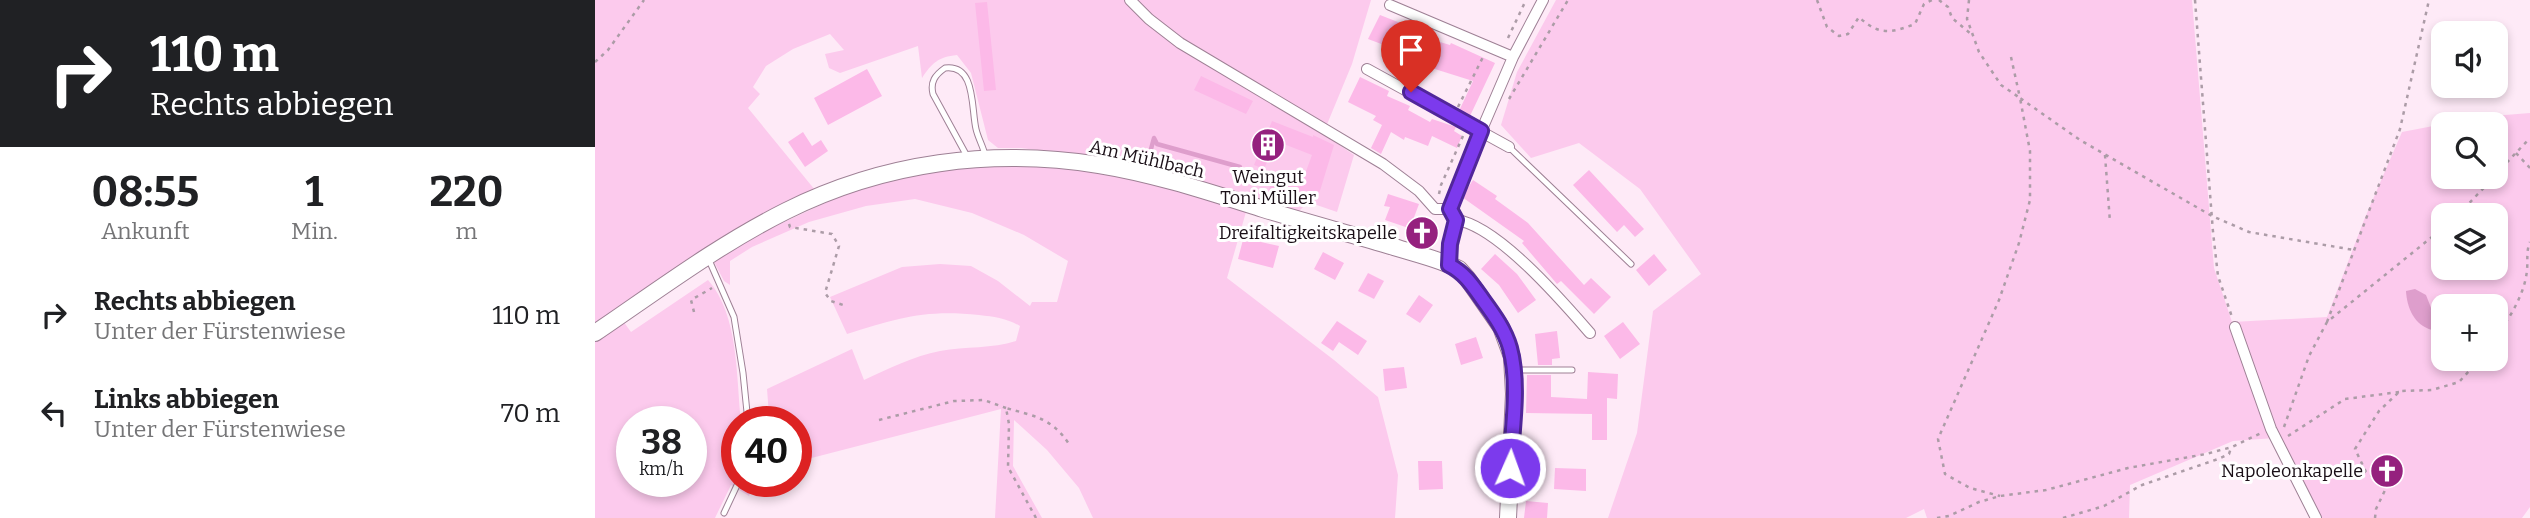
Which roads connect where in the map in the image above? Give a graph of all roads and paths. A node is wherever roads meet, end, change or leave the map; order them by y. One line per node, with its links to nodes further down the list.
1 (644, 0): 18 (path)
2 (1130, 0): 35 (street)
3 (1527, 0): 15 (path)
4 (1543, 0): 16 (street)
5 (1568, 0): 21 (path)
6 (1817, 0): 7 (path)
7 (1932, 0)
8 (1938, 0): 13 (path)
9 (1969, 0): 13 (path)
10 (2195, 0): 37 (path)
11 (2429, 0): 42 (path)
12 (1390, 5): 14 (street)
13 (1973, 36): 20 (path)
14 (1488, 47): 15 (street); 22 (path)
15 (1501, 52): 16 (street)
16 (1513, 57): 24 (street)
17 (2011, 57): 20 (path)
18 (595, 62)
19 (1367, 69): 22 (street)
20 (2020, 98): 28 (path); 65 (path)
21 (1503, 105)
22 (1454, 115): 23 (street)
23 (1469, 123): 24 (street); 35 (path)
24 (1481, 131): 26 (street); 35 (street)
25 (2530, 138): 27 (path)
26 (1509, 147): 44 (lane)
27 (2516, 153): 31 (path); 32 (path)
28 (2105, 155): 37 (path); 39 (path)
29 (986, 158): 30 (street, Am Mühlbach); 30 (lane); 45 (street, Am Mühlbach)
30 (969, 159): 36 (street, Am Mühlbach)
31 (2508, 162)
32 (2530, 168)
33 (2483, 189): 34 (path)
34 (2469, 203)
35 (1444, 209): 38 (street)
36 (785, 211): 43 (street, Am Mühlbach); 47 (path)
37 (2212, 216): 42 (path); 51 (path)
38 (1456, 220): 45 (street); 53 (street)
39 (2110, 222)
40 (2431, 238): 50 (path)
41 (2530, 242): 49 (path)
42 (2354, 250): 50 (path)
43 (707, 257): 46 (lane); 52 (street, Am Mühlbach)
44 (1631, 264)
45 (1449, 265): 54 (street, Am Mühlbach)
46 (720, 283): 48 (path); 58 (lane)
47 (846, 306)
48 (694, 312)
49 (2508, 320)
50 (2327, 322): 62 (path)
51 (2235, 327): 61 (street)
52 (595, 333)
53 (1590, 333)
54 (1513, 370): 55 (lane); 69 (street, Am Mühlbach)
55 (1572, 370)
56 (2469, 371): 57 (path)
57 (2400, 391): 62 (path); 73 (path)
58 (746, 406)
59 (1006, 408): 60 (path); 63 (path); 68 (path)
60 (879, 420)
61 (2271, 429): 62 (street); 64 (path)
62 (2279, 442): 72 (street)
63 (1069, 444)
64 (2232, 447): 65 (path); 71 (path)
65 (2000, 496): 70 (path)
66 (732, 497): 67 (lane)
67 (724, 513)
68 (1036, 518)
69 (1508, 518)
70 (1937, 518)
71 (2063, 518)
72 (2316, 518)
73 (2375, 518)

